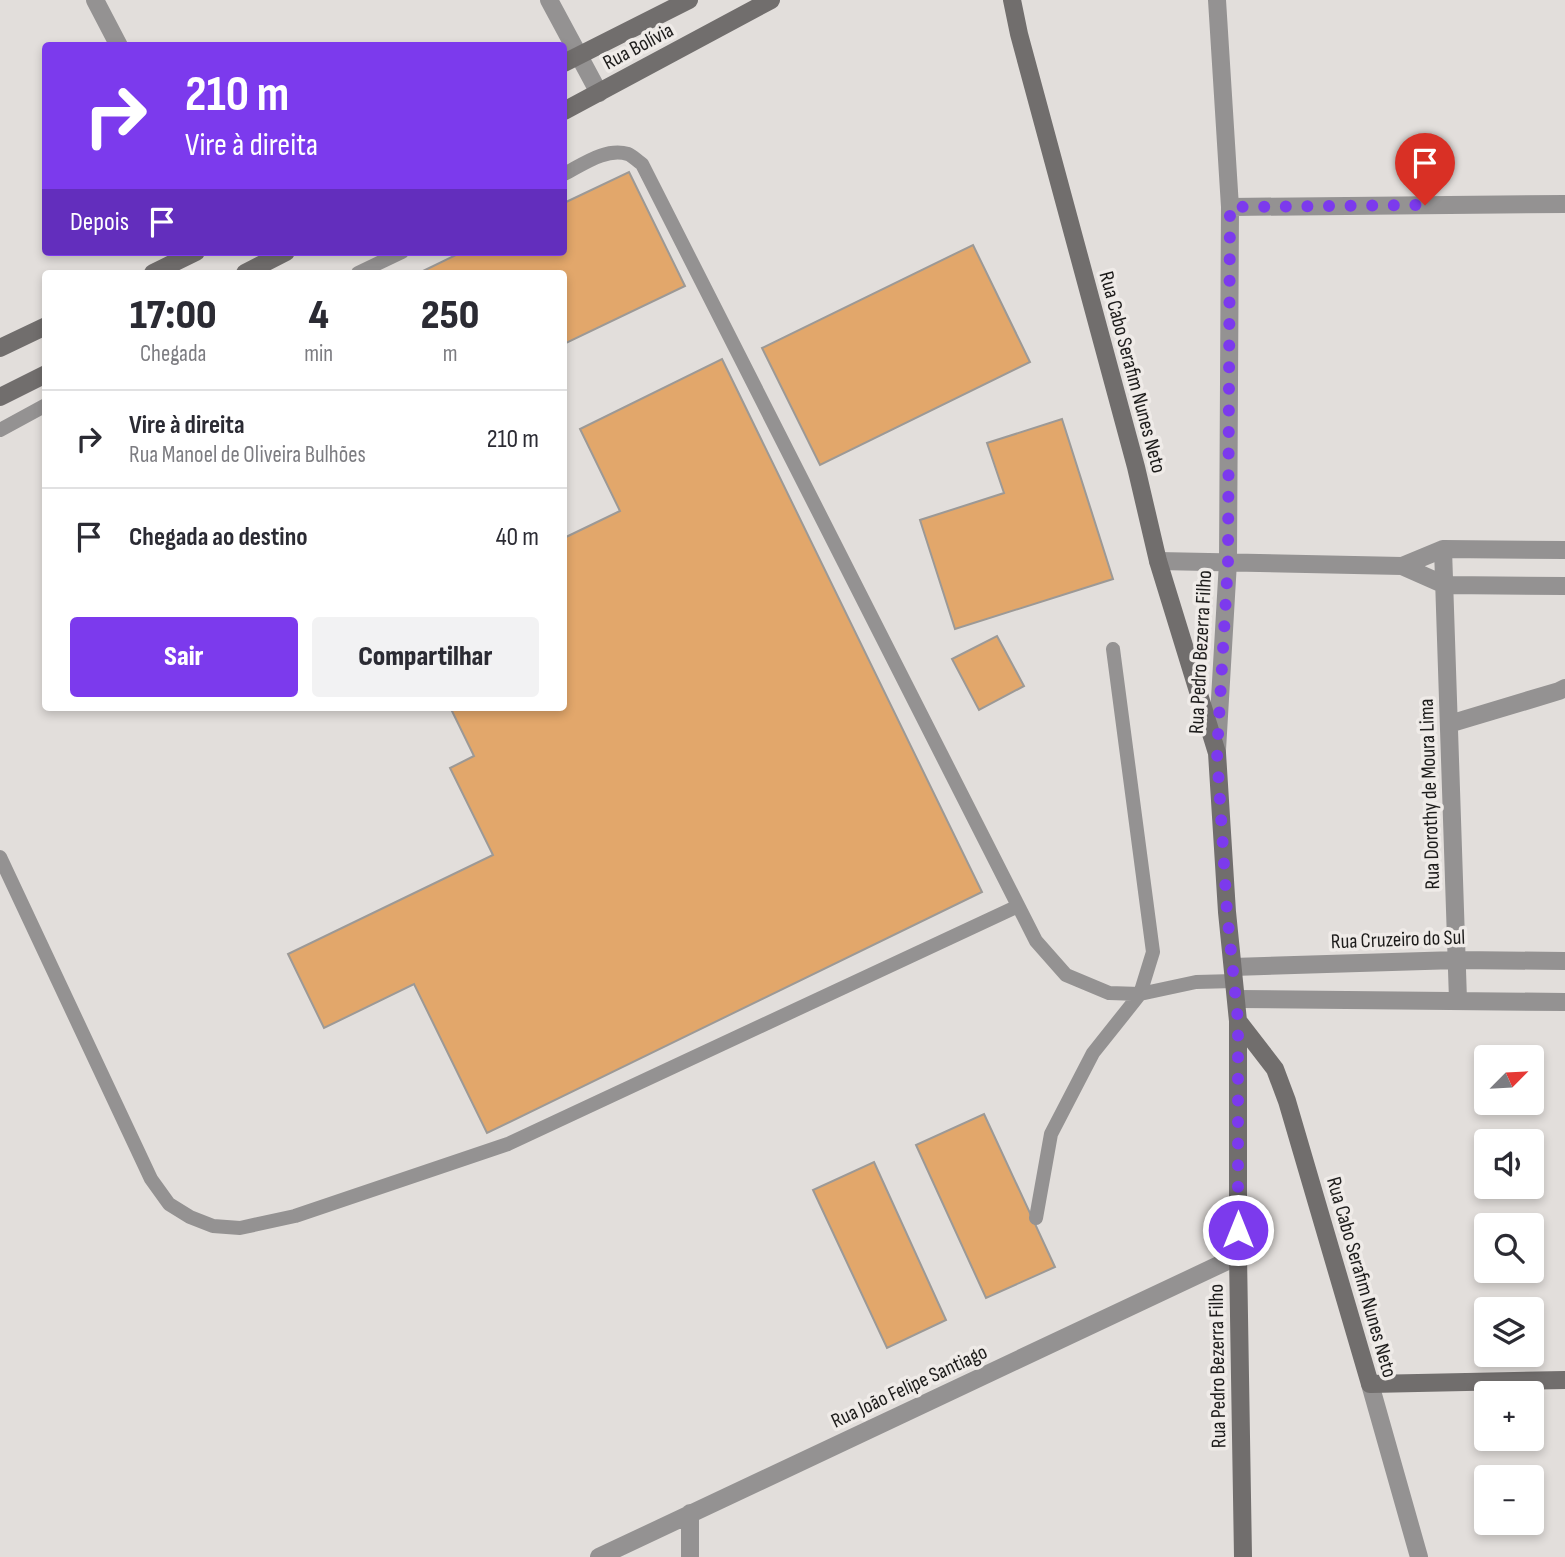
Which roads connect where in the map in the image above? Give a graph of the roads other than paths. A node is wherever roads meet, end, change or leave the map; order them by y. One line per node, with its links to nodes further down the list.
1 (95, 0): 7 (street)
2 (549, 0): 8 (street)
3 (689, 0): 9 (main road, Rua Bolívia)
4 (771, 0): 10 (main road, Rua Bolívia)
5 (1012, 0): 29 (main road, Rua Cabo Serafim Nunes Neto)
6 (1217, 0): 14 (street, Rua Pedro Bezerra Filho)
7 (117, 42)
8 (565, 42)
9 (571, 59): 10 (street)
10 (599, 93): 11 (main road, Rua Bolívia)
11 (567, 109)
12 (567, 173): 39 (lane)
13 (1565, 204): 14 (street)
14 (1230, 207): 30 (street, Rua Pedro Bezerra Filho)
15 (188, 256): 18 (main road)
16 (278, 256): 19 (main road)
17 (394, 256): 20 (lane)
18 (159, 270)
19 (250, 270)
20 (364, 270)
21 (42, 328): 22 (main road)
22 (0, 348)
23 (42, 376): 24 (main road)
24 (0, 397)
25 (42, 407): 26 (lane)
26 (0, 430)
27 (1443, 549): 28 (street); 31 (street); 32 (street, Rua Dorothy de Moura Lima)
28 (1565, 550)
29 (1158, 561): 30 (street); 37 (main road, Rua Cabo Serafim Nunes Neto)
30 (1228, 562): 31 (street); 37 (street, Rua Pedro Bezerra Filho)
31 (1402, 566): 32 (street)
32 (1445, 585): 33 (street); 36 (street, Rua Dorothy de Moura Lima)
33 (1565, 586)
34 (1113, 649): 43 (lane)
35 (1565, 688): 36 (street)
36 (1449, 724): 40 (street, Rua Dorothy de Moura Lima)
37 (1217, 753): 42 (main road, Rua Pedro Bezerra Filho)
38 (0, 857): 39 (lane)
39 (1018, 906): 43 (lane)
40 (1457, 960): 41 (street, Rua Cruzeiro do Sul); 42 (street, Rua Cruzeiro do Sul); 44 (street, Rua Dorothy de Moura Lima)
41 (1565, 961)
42 (1235, 982): 43 (lane); 44 (street); 46 (main road, Rua Pedro Bezerra Filho)
43 (1140, 994): 47 (lane)
44 (1458, 1000): 45 (street)
45 (1565, 1002)
46 (1238, 1021): 48 (main road, Rua Pedro Bezerra Filho); 50 (main road, Rua Cabo Serafim Nunes Neto)
47 (1036, 1218)
48 (1238, 1256): 51 (street, Rua João Felipe Santiago); 54 (main road, Rua Pedro Bezerra Filho)
49 (1565, 1380): 50 (main road)
50 (1370, 1384): 55 (street, Rua Cabo Serafim Nunes Neto)
51 (691, 1513): 52 (street, Rua João Felipe Santiago); 53 (street)
52 (599, 1557)
53 (690, 1557)
54 (1243, 1557)
55 (1419, 1557)

